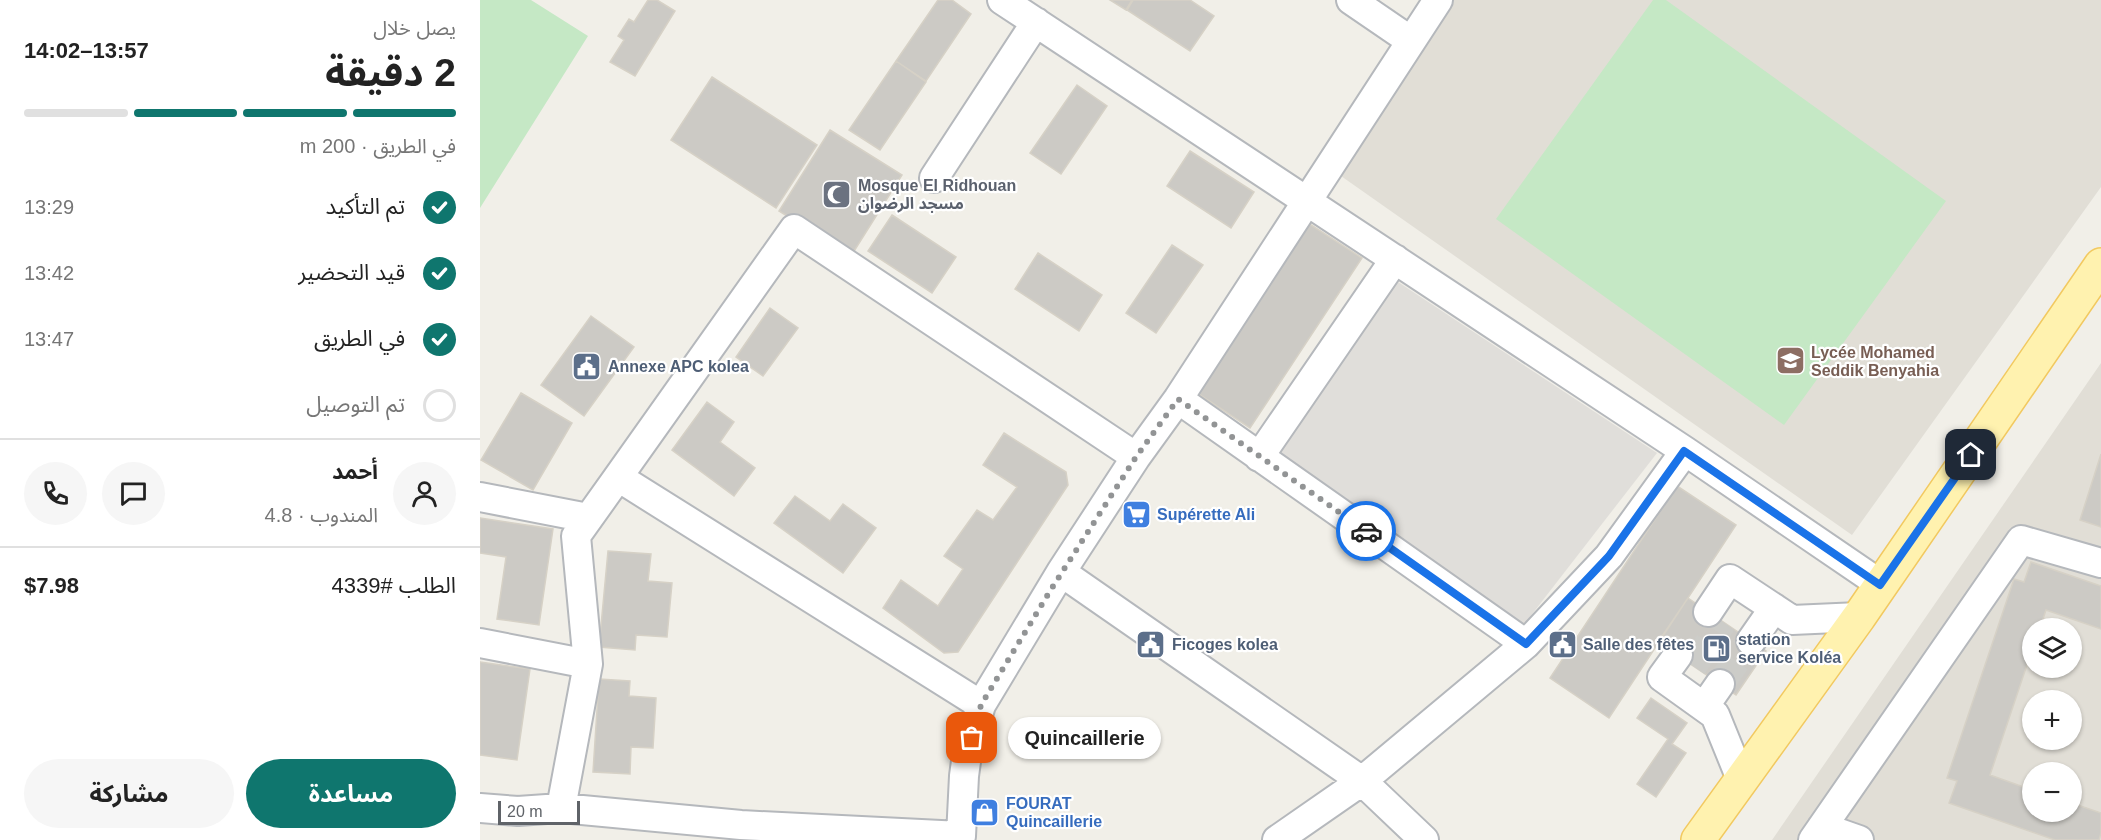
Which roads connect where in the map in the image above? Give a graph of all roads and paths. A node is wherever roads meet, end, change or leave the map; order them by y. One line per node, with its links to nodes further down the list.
1 (1002, 0): 4 (street)
2 (1352, 0): 5 (street)
3 (1438, 0): 5 (street)
4 (1036, 22): 6 (street); 7 (street)
5 (1411, 41): 7 (street)
6 (934, 178)
7 (1306, 202): 8 (street); 10 (street)
8 (1395, 259): 11 (street); 13 (street)
9 (2097, 276): 19 (main road)
10 (1178, 399): 12 (street); 13 (street)
11 (1684, 451): 19 (street); 23 (street)
12 (1136, 457): 14 (street); 18 (street)
13 (1259, 457): 23 (street)
14 (618, 477): 16 (street); 26 (street)
15 (480, 497): 16 (street)
16 (588, 518): 24 (street)
17 (2101, 563): 31 (street)
18 (1061, 572): 26 (street); 28 (street)
19 (1880, 585): 21 (main road)
20 (1760, 599): 20 (street); 21 (street)
21 (1859, 617): 27 (main road)
22 (480, 644): 24 (street)
23 (1526, 644): 28 (street)
24 (588, 664): 30 (street)
25 (1695, 681): 27 (street)
26 (981, 705): 32 (street)
27 (1742, 779): 35 (main road)
28 (1362, 782): 33 (street); 34 (street)
29 (480, 808): 30 (street)
30 (561, 808): 32 (street)
31 (1818, 834): 36 (street)
32 (960, 839)
33 (1277, 840)
34 (1424, 840)
35 (1698, 840)
36 (1859, 840)

